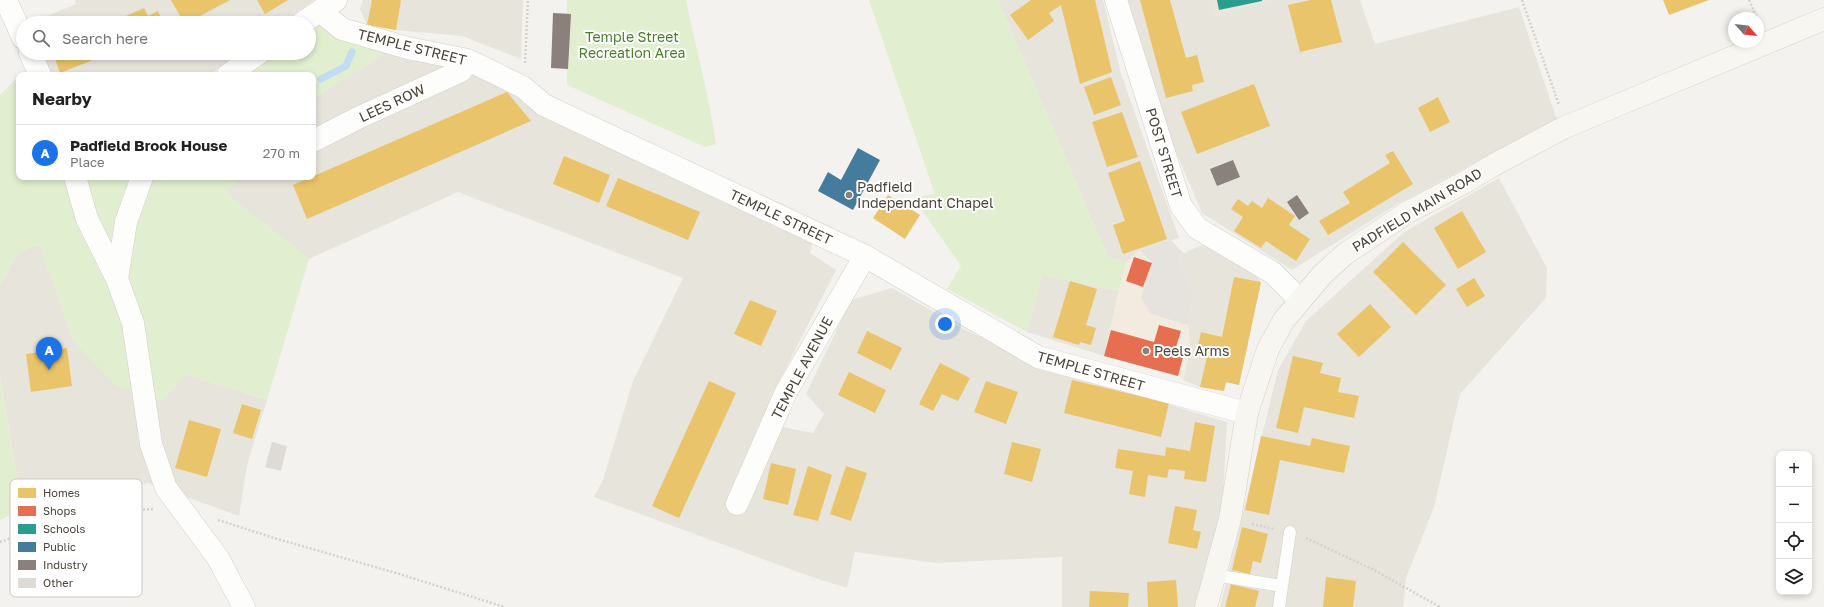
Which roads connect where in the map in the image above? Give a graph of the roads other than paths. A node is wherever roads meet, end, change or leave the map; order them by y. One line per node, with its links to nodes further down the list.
1 (6, 0): 5 (street)
2 (1116, 0): 16 (street, POST STREET)
3 (319, 11): 8 (street, TEMPLE STREET)
4 (1824, 19): 16 (street, PADFIELD MAIN ROAD)
5 (16, 22)
6 (33, 60): 9 (street)
7 (249, 60): 10 (street)
8 (468, 60): 11 (street, LEES ROW); 14 (street, TEMPLE STREET)
9 (39, 72)
10 (232, 72)
11 (316, 139)
12 (76, 180): 15 (street)
13 (141, 180): 15 (street)
14 (865, 256): 17 (street, TEMPLE STREET); 18 (street, TEMPLE AVENUE)
15 (117, 279): 22 (street)
16 (1300, 300): 17 (street, PADFIELD MAIN ROAD)
17 (1247, 413): 20 (street, PADFIELD MAIN ROAD)
18 (737, 504)
19 (1290, 532): 21 (lane)
20 (1214, 575): 21 (lane); 23 (street, PADFIELD MAIN ROAD)
21 (1282, 586): 24 (lane)
22 (244, 607)
23 (1206, 607)
24 (1279, 607)

